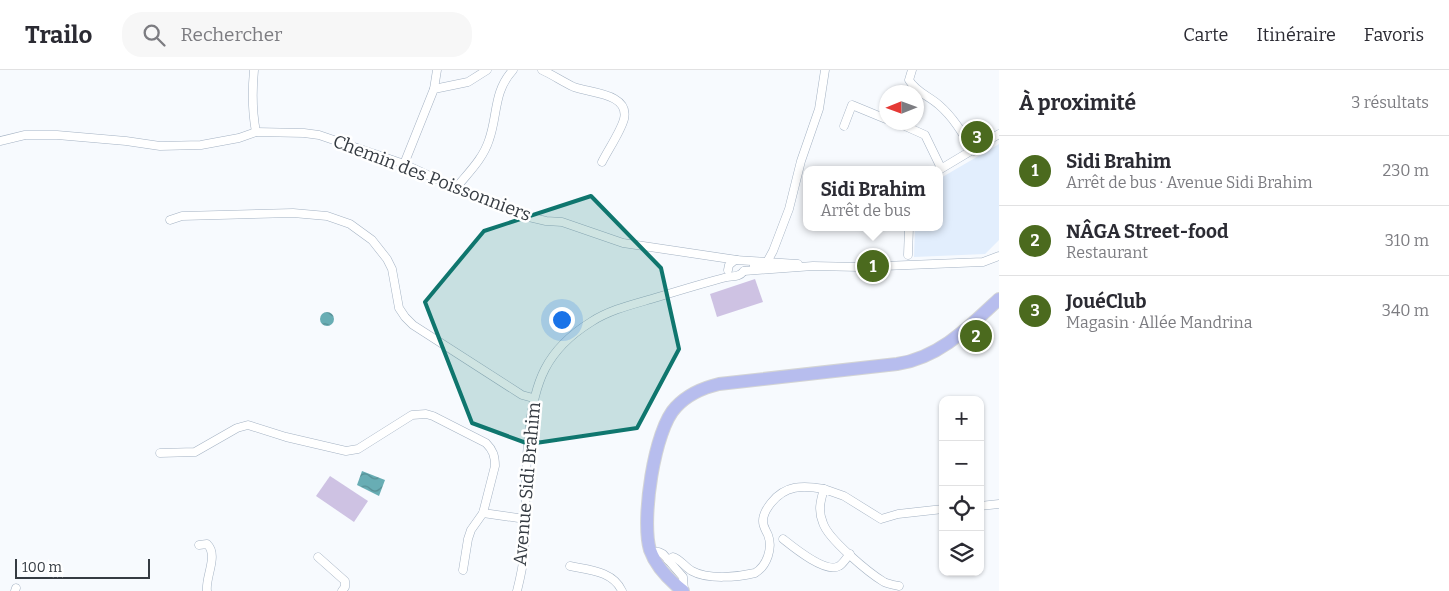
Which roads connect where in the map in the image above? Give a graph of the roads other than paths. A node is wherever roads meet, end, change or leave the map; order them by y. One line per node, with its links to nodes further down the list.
1 (254, 70): 12 (street)
2 (437, 70): 8 (street)
3 (487, 70): 8 (street)
4 (513, 70): 20 (street)
5 (542, 70): 16 (street)
6 (824, 70): 27 (street)
7 (912, 70): 15 (street)
8 (434, 89): 17 (street)
9 (879, 116): 10 (street)
10 (844, 126)
11 (914, 130): 18 (street)
12 (256, 132): 14 (street, Chemin des Poissonniers); 17 (street, Chemin des Poissonniers)
13 (999, 134): 15 (street)
14 (0, 141)
15 (973, 151): 19 (street)
16 (602, 162)
17 (404, 164): 20 (street, Chemin des Poissonniers)
18 (939, 166)
19 (943, 167)
20 (456, 188): 25 (street, Chemin des Poissonniers)
21 (170, 220): 32 (street)
22 (910, 231): 23 (street)
23 (908, 255)
24 (999, 256): 28 (street)
25 (712, 257): 26 (street, Chemin des Poissonniers); 29 (street, Chemin des Poissonniers)
26 (739, 260): 27 (street); 29 (street); 30 (street)
27 (768, 262): 28 (street); 30 (street)
28 (813, 266): 30 (street)
29 (730, 271): 30 (street); 32 (street, Avenue Sidi Brahim)
30 (746, 271)
31 (999, 299): 42 (main road)
32 (533, 398): 39 (street, Avenue Sidi Brahim)
33 (160, 453): 38 (street)
34 (824, 489): 37 (street); 43 (street); 45 (street)
35 (999, 504): 36 (street)
36 (984, 506)
37 (939, 509)
38 (483, 513): 39 (street); 47 (street)
39 (525, 518): 51 (street, Avenue Sidi Brahim)
40 (783, 540): 43 (street)
41 (199, 545): 49 (street)
42 (651, 552): 45 (street); 53 (main road)
43 (850, 554): 48 (street)
44 (318, 557): 50 (street)
45 (668, 560): 53 (street)
46 (570, 566): 52 (street)
47 (463, 570)
48 (899, 586)
49 (207, 591)
50 (342, 591)
51 (517, 591)
52 (622, 591)
53 (684, 591)

